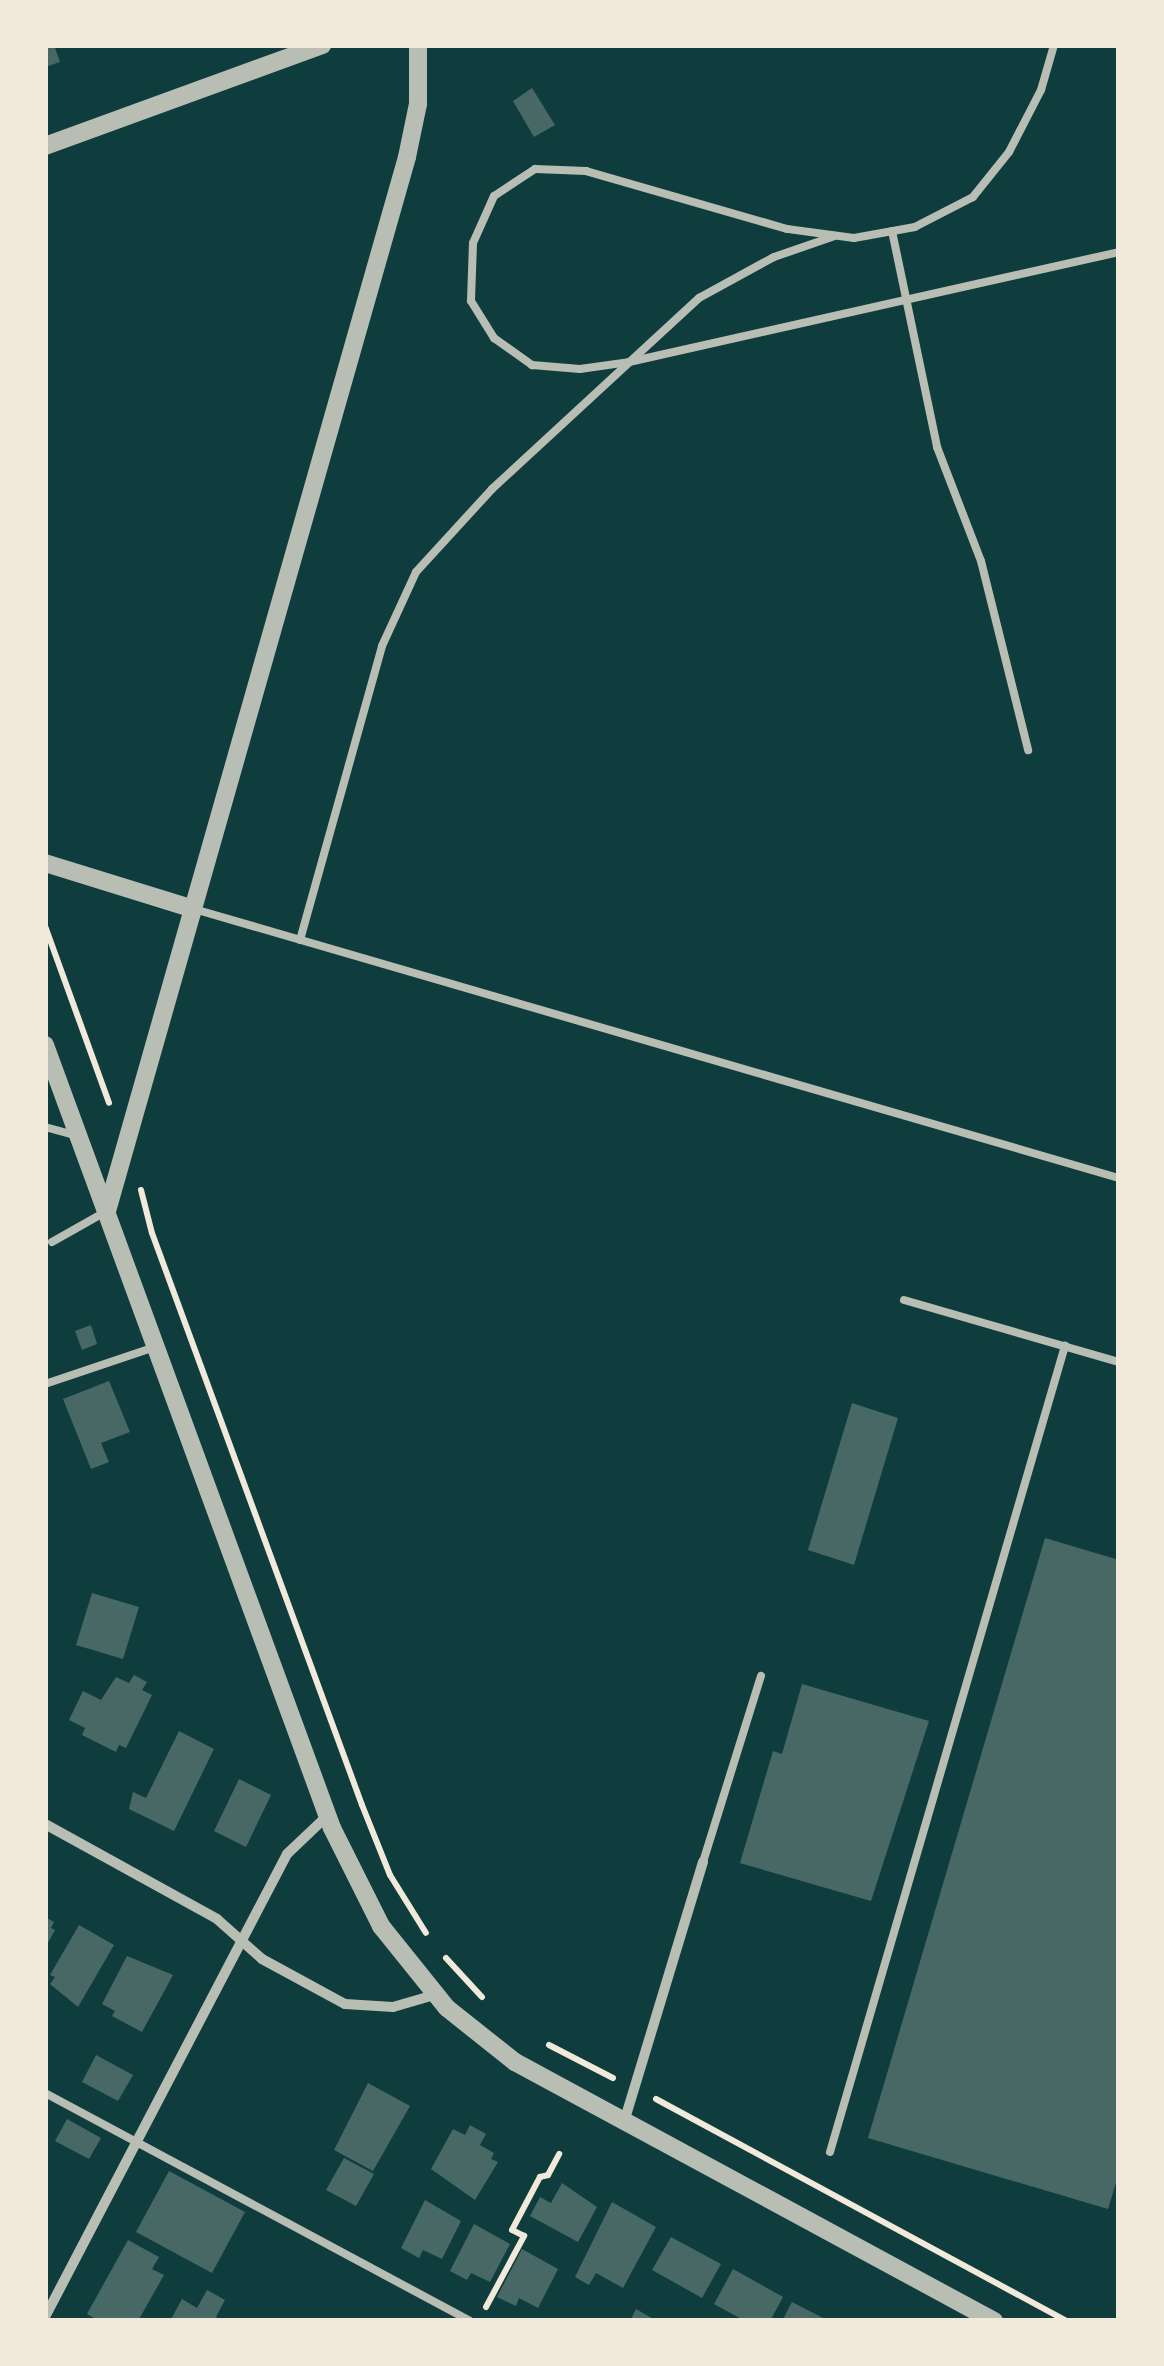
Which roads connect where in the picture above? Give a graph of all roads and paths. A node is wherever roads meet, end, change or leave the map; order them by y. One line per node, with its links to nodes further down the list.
1 (322, 45): 4 (street)
2 (418, 45): 12 (street)
3 (1054, 45): 5 (lane)
4 (45, 146)
5 (892, 231): 6 (lane); 8 (lane)
6 (837, 236): 9 (lane); 9 (lane)
7 (1119, 252): 8 (lane)
8 (909, 297): 9 (lane); 10 (lane)
9 (630, 362): 14 (lane)
10 (1028, 750)
11 (45, 863): 12 (street)
12 (194, 909): 14 (lane); 21 (street)
13 (45, 926): 16 (path)
14 (300, 940): 19 (lane)
15 (45, 1045): 18 (street)
16 (97, 1070)
17 (45, 1126): 18 (lane)
18 (80, 1137): 21 (street)
19 (1119, 1178)
20 (146, 1207): 32 (path)
21 (107, 1211): 22 (lane); 25 (street)
22 (52, 1242)
23 (904, 1300): 24 (lane)
24 (1064, 1346): 26 (lane); 43 (lane)
25 (155, 1347): 27 (lane); 29 (street)
26 (1119, 1362)
27 (45, 1384)
28 (762, 1676): 31 (lane)
29 (328, 1816): 33 (street); 35 (street)
30 (45, 1824): 33 (street)
31 (704, 1862): 41 (street)
32 (430, 1941)
33 (243, 1942): 35 (street); 42 (street)
34 (443, 1955): 36 (path)
35 (434, 1995): 41 (street)
36 (494, 2007)
37 (534, 2038): 38 (path)
38 (588, 2065)
39 (45, 2094): 42 (lane)
40 (653, 2098): 49 (path)
41 (624, 2122): 48 (street)
42 (138, 2144): 45 (street); 46 (lane)
43 (830, 2152)
44 (559, 2154): 47 (path)
45 (45, 2317)
46 (470, 2321)
47 (479, 2321)
48 (994, 2321)
49 (1066, 2321)

